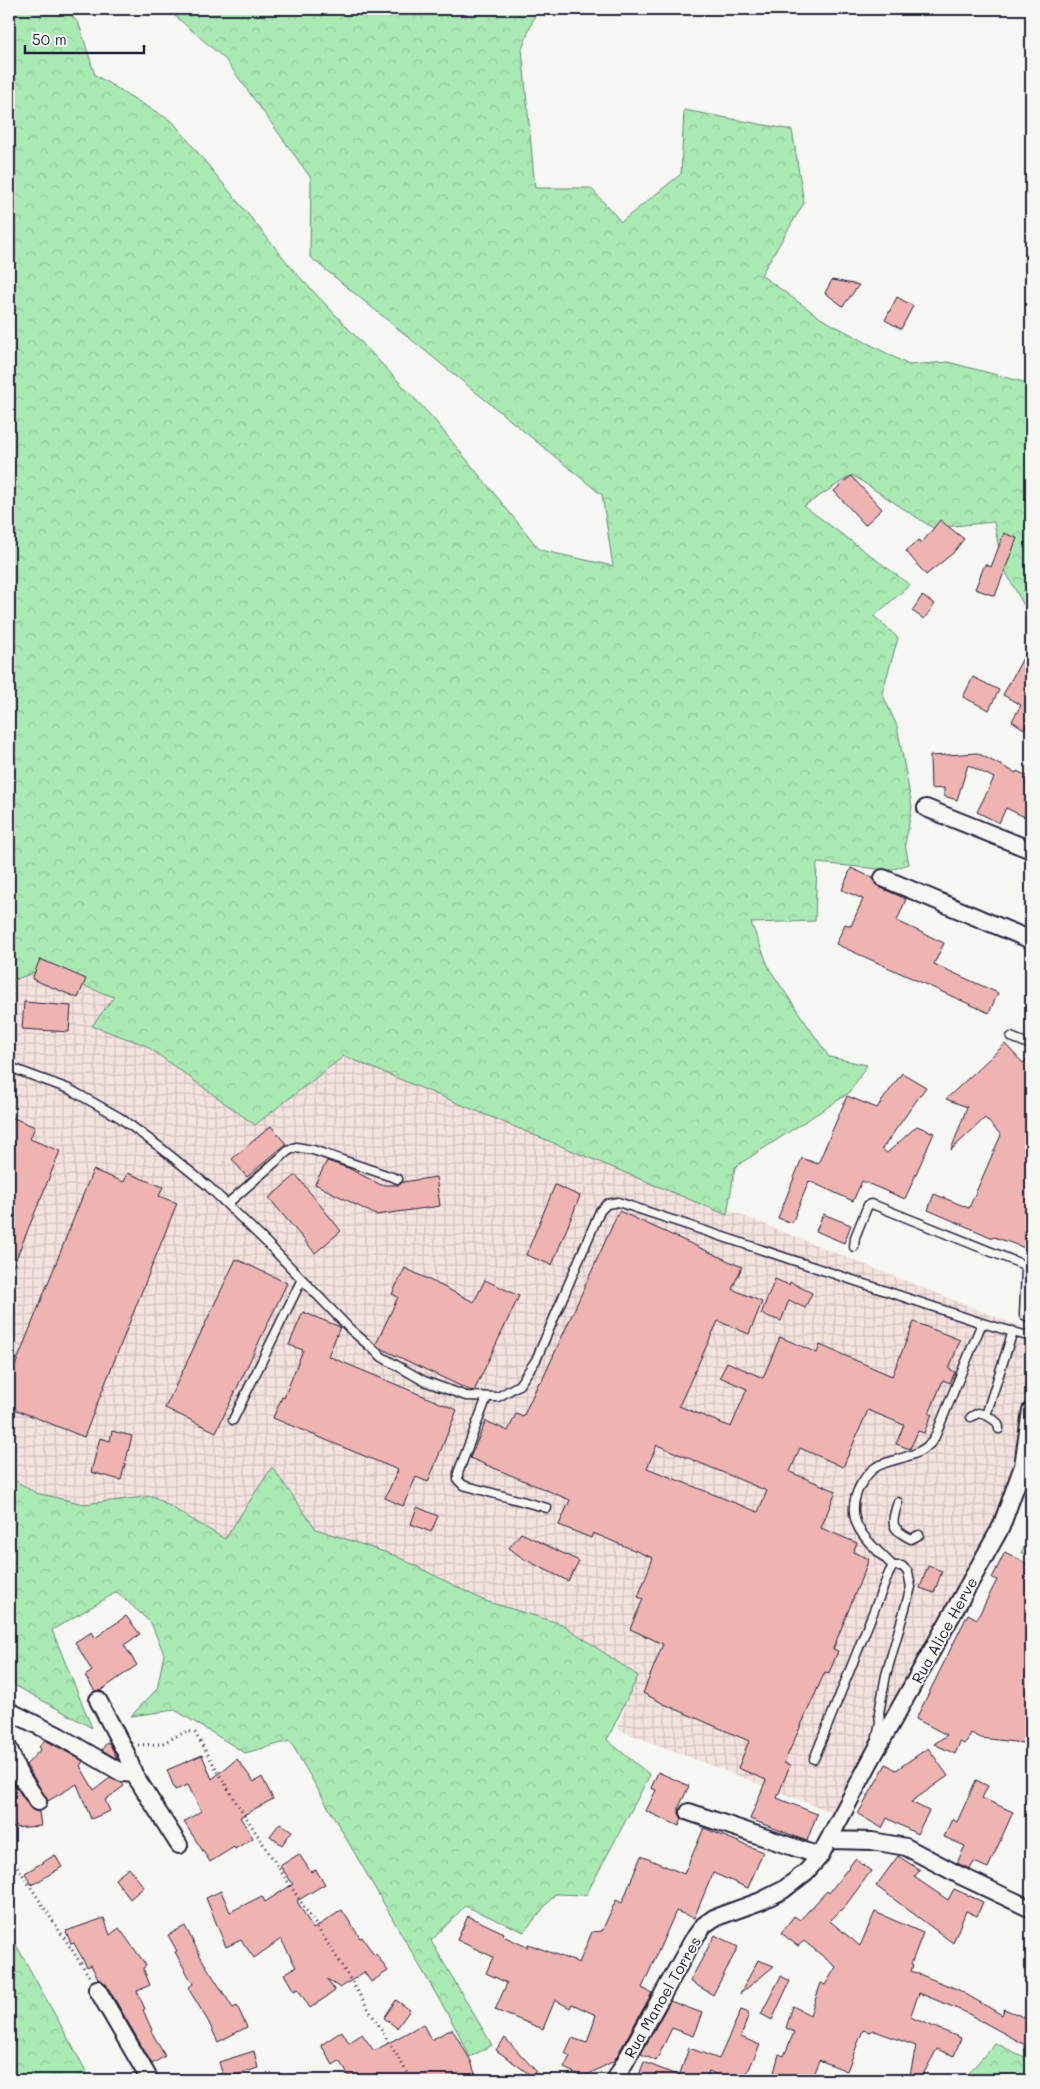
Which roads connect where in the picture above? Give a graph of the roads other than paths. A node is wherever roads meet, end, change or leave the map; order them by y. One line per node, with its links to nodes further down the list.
1 (926, 808): 2 (street)
2 (1031, 850)
3 (883, 878): 4 (street)
4 (1031, 940)
5 (1011, 1037): 6 (lane)
6 (1031, 1045)
7 (9, 1067): 9 (lane)
8 (398, 1179): 9 (lane)
9 (227, 1204): 11 (lane)
10 (854, 1247): 12 (lane)
11 (302, 1279): 16 (lane); 20 (lane)
12 (1031, 1318)
13 (982, 1323): 14 (lane); 16 (lane); 25 (lane)
14 (1013, 1331): 15 (lane); 18 (lane)
15 (1031, 1337)
16 (486, 1397): 23 (lane)
17 (1031, 1410): 29 (street, Rua Alice Herve)
18 (986, 1415): 19 (lane); 21 (lane)
19 (972, 1417)
20 (233, 1420)
21 (999, 1430)
22 (898, 1502): 24 (lane)
23 (546, 1508)
24 (919, 1535)
25 (893, 1566): 29 (lane); 30 (lane)
26 (98, 1700): 31 (street)
27 (9, 1711): 31 (street)
28 (9, 1749): 32 (street)
29 (873, 1756): 34 (street, Rua Alice Herve)
30 (814, 1759)
31 (134, 1774): 35 (street)
32 (38, 1802)
33 (689, 1812): 36 (street)
34 (830, 1840): 36 (street, Rua Manoel Torres); 37 (street)
35 (179, 1844)
36 (820, 1856): 40 (street, Rua Manoel Torres)
37 (1031, 1909)
38 (97, 1989): 39 (street)
39 (150, 2080)
40 (615, 2080)

